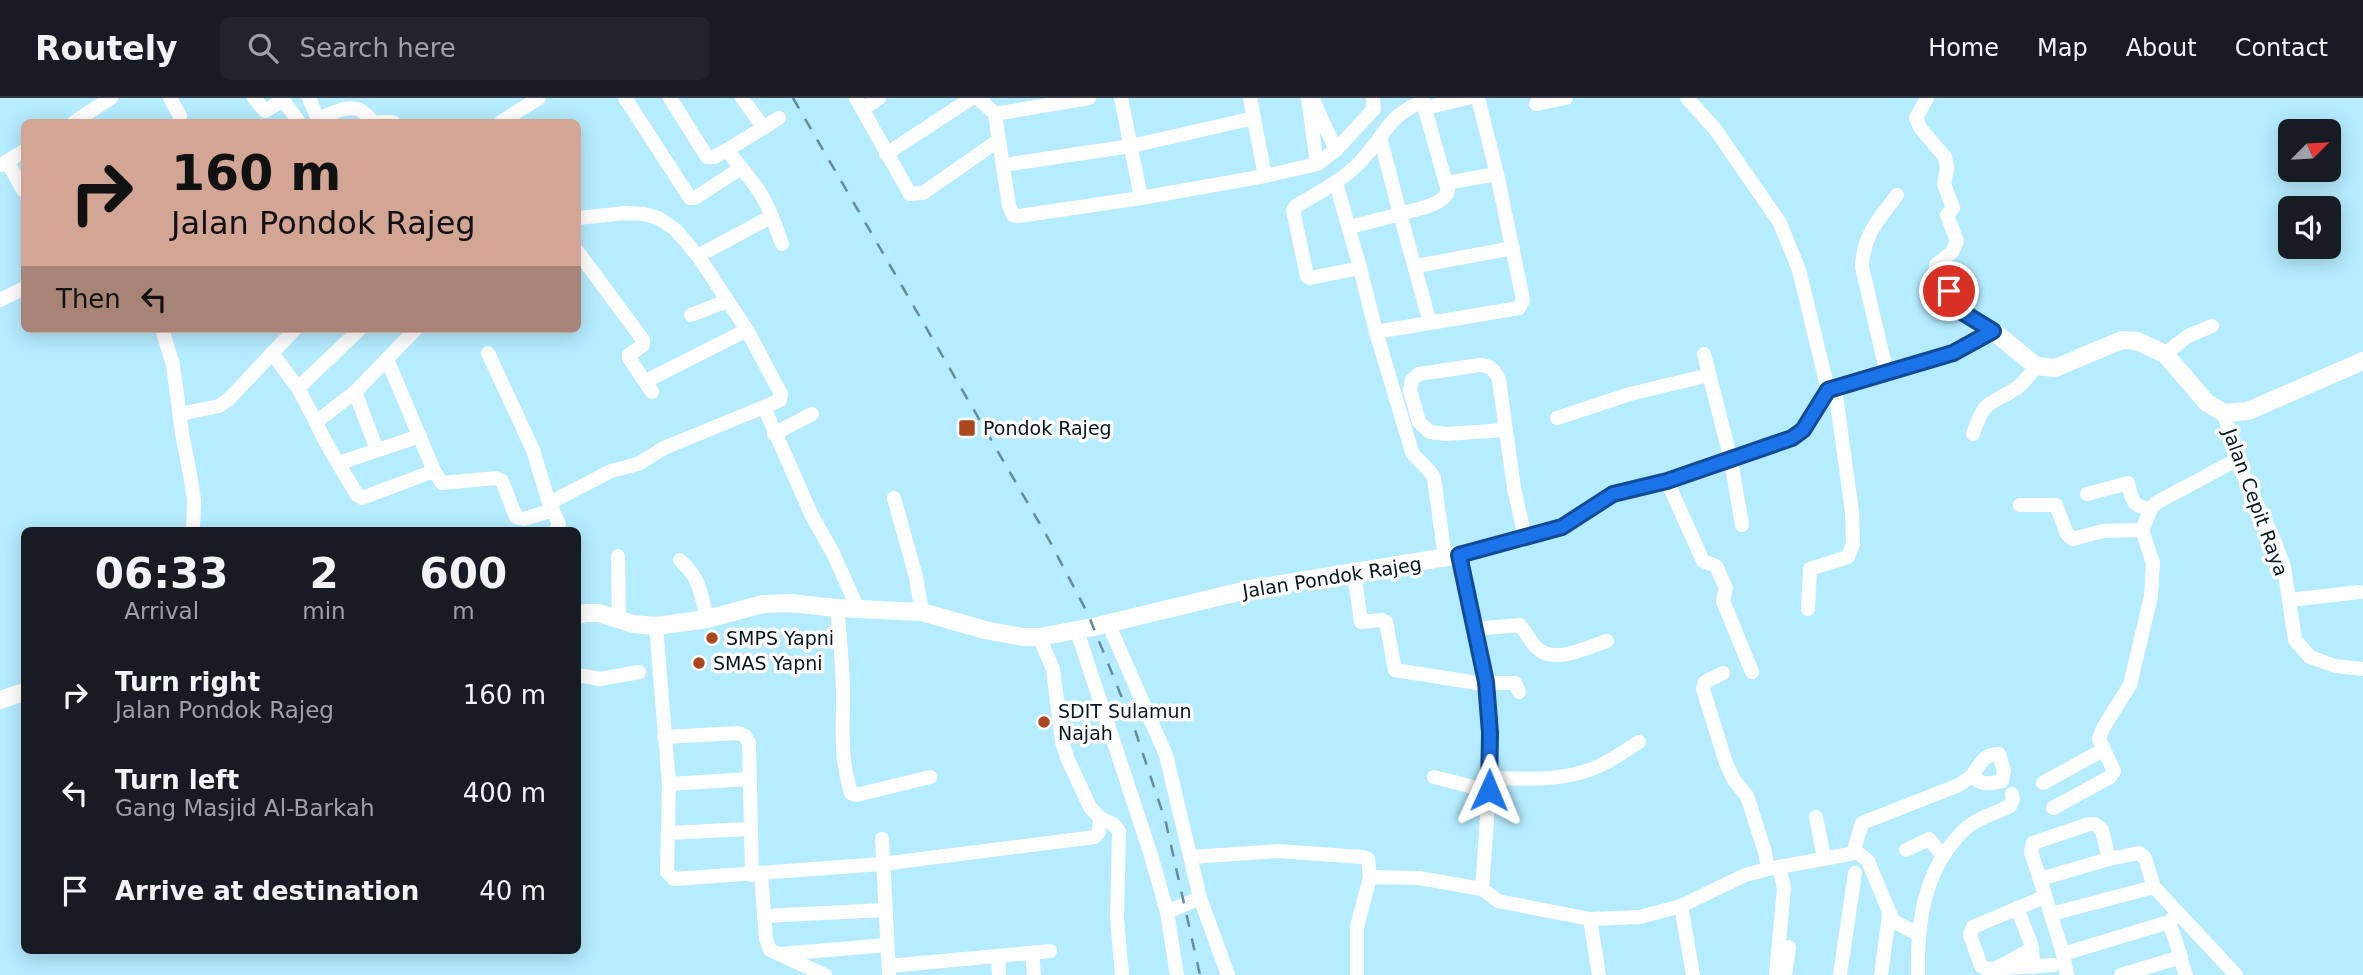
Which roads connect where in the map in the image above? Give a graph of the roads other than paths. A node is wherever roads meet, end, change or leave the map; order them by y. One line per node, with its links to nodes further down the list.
1 (111, 98): 29 (street)
2 (170, 98): 26 (street)
3 (254, 98): 30 (street)
4 (309, 98): 31 (street)
5 (539, 98): 34 (street)
6 (625, 98): 46 (street)
7 (670, 98): 39 (street)
8 (742, 98): 35 (street)
9 (879, 98): 23 (street)
10 (972, 98): 42 (street)
11 (978, 98): 25 (street)
12 (1088, 98): 25 (street)
13 (1121, 98): 38 (street)
14 (1250, 98): 28 (street)
15 (1310, 98): 40 (street); 44 (street)
16 (1373, 98): 40 (street)
17 (1468, 98): 22 (street)
18 (1478, 98): 47 (street)
19 (1566, 98): 24 (street)
20 (1686, 98): 87 (street)
21 (1927, 98): 71 (street)
22 (1423, 102): 36 (street); 50 (street)
23 (860, 103): 42 (street)
24 (1536, 104)
25 (995, 114): 37 (street)
26 (180, 116)
27 (779, 118): 35 (street)
28 (1254, 118): 38 (street); 48 (street)
29 (79, 119)
30 (297, 119)
31 (315, 119)
32 (320, 119): 33 (street)
33 (371, 119)
34 (506, 119)
35 (763, 127): 39 (street)
36 (1380, 137): 49 (street); 54 (street)
37 (999, 140): 42 (street); 45 (street)
38 (1131, 146): 45 (street); 53 (street)
39 (727, 150): 46 (street)
40 (1336, 150): 44 (street)
41 (21, 153): 43 (street)
42 (886, 154)
43 (3, 163): 51 (street)
44 (1317, 164): 48 (street)
45 (1003, 165): 53 (street)
46 (741, 168): 58 (street)
47 (1497, 174): 50 (street); 59 (street)
48 (1265, 176): 53 (street)
49 (1336, 183): 57 (street); 63 (street)
50 (1446, 183): 54 (street)
51 (21, 187)
52 (1897, 194): 84 (street)
53 (1141, 198)
54 (1401, 214): 57 (street); 62 (street)
55 (581, 218): 61 (street)
56 (765, 220): 61 (street)
57 (1350, 227): 63 (street)
58 (782, 244)
59 (1513, 248): 62 (street); 68 (street)
60 (581, 256): 70 (street)
61 (698, 256): 66 (street)
62 (1416, 266): 68 (street)
63 (1360, 268): 72 (street)
64 (21, 289): 65 (street)
65 (0, 299)
66 (727, 301): 67 (street); 70 (street)
67 (691, 315)
68 (1430, 323): 72 (street)
69 (2212, 326): 80 (street)
70 (747, 330): 89 (street)
71 (1993, 331): 83 (main road); 84 (main road)
72 (1376, 332): 116 (street)
73 (163, 333): 90 (street)
74 (291, 333): 77 (street)
75 (356, 333): 86 (street)
76 (411, 333): 81 (street)
77 (272, 353): 86 (street); 90 (street)
78 (488, 353): 108 (street)
79 (1704, 354): 85 (street)
80 (2165, 354): 83 (main road); 91 (main road)
81 (387, 359): 88 (street); 98 (street)
82 (2363, 361): 91 (main road)
83 (2036, 366): 97 (street)
84 (1887, 374): 87 (main road)
85 (1709, 375): 93 (street); 100 (street)
86 (298, 388): 94 (street)
87 (1832, 389): 100 (main road, Jalan Pondok Rajeg); 123 (street)
88 (355, 393): 94 (street); 99 (street)
89 (764, 407): 96 (street); 108 (street)
90 (184, 410): 111 (street)
91 (2224, 413): 101 (street, Jalan Cepit Raya)
92 (812, 414): 96 (street)
93 (1557, 418)
94 (316, 422): 102 (street)
95 (1505, 430): 95 (street); 114 (street)
96 (774, 434): 122 (street)
97 (1973, 434)
98 (420, 436): 99 (street); 103 (street)
99 (377, 450): 102 (street)
100 (1731, 460): 104 (main road, Jalan Pondok Rajeg); 110 (street)
101 (2236, 460): 109 (street); 120 (street, Jalan Cepit Raya)
102 (339, 463): 103 (street)
103 (434, 471): 108 (street)
104 (1667, 481): 114 (main road, Jalan Pondok Rajeg); 136 (street)
105 (2087, 494): 109 (street)
106 (894, 498): 124 (street)
107 (2020, 505): 113 (street)
108 (551, 507): 112 (street)
109 (2151, 509): 113 (street)
110 (1742, 525)
111 (193, 527)
112 (558, 527)
113 (2142, 530): 145 (street)
114 (1525, 537): 116 (main road, Jalan Pondok Rajeg)
115 (618, 556): 127 (street)
116 (1452, 557): 118 (main road, Jalan Pondok Rajeg); 130 (street)
117 (680, 560): 126 (street)
118 (1354, 573): 128 (main road, Jalan Pondok Rajeg); 139 (street)
119 (2360, 592): 120 (street)
120 (2289, 600): 134 (street, Jalan Cepit Raya)
121 (837, 608): 122 (main road, Jalan Pondok Rajeg); 126 (main road, Jalan Pondok Rajeg); 147 (street)
122 (858, 609): 124 (main road, Jalan Pondok Rajeg)
123 (1808, 609)
124 (922, 612): 132 (main road, Jalan Pondok Rajeg)
125 (581, 614): 127 (main road, Jalan Pondok Rajeg)
126 (707, 618): 129 (main road, Jalan Pondok Rajeg)
127 (619, 620): 129 (main road, Jalan Pondok Rajeg)
128 (1108, 623): 131 (main road, Jalan Pondok Rajeg); 163 (street)
129 (656, 626): 143 (street)
130 (1475, 629): 133 (street); 139 (street)
131 (1077, 631): 132 (main road, Jalan Pondok Rajeg); 179 (street)
132 (1039, 637): 156 (street)
133 (1607, 641)
134 (2363, 668)
135 (639, 672): 138 (street)
136 (1752, 672)
137 (1723, 673): 167 (street)
138 (581, 676)
139 (1486, 682): 140 (street); 152 (street)
140 (1519, 692)
141 (21, 693): 142 (main road)
142 (0, 700)
143 (664, 737): 149 (street); 151 (street)
144 (1639, 742): 152 (street)
145 (2104, 750): 150 (street); 154 (street)
146 (1972, 775): 160 (street)
147 (930, 777)
148 (1434, 777): 152 (street)
149 (749, 779): 151 (street); 157 (street)
150 (2043, 783)
151 (669, 784): 158 (street)
152 (1489, 784): 173 (street)
153 (2012, 793): 162 (street)
154 (2053, 807)
155 (1816, 817): 164 (street)
156 (1100, 818): 166 (street); 204 (street)
157 (749, 829): 158 (street); 169 (street)
158 (668, 833): 169 (street)
159 (882, 839): 166 (street)
160 (1854, 849): 164 (street); 185 (street)
161 (1906, 850): 162 (street)
162 (1943, 856): 185 (street)
163 (1191, 857): 170 (street); 175 (street)
164 (1824, 858): 167 (street)
165 (2109, 859): 171 (street); 171 (street); 172 (street)
166 (882, 864): 169 (street); 178 (street)
167 (1773, 868): 176 (street); 210 (street)
168 (1855, 873): 212 (street)
169 (756, 874): 182 (street)
170 (1370, 877): 173 (street); 207 (street)
171 (2040, 879): 180 (street)
172 (2154, 887): 180 (street); 183 (street)
173 (1482, 889): 184 (street)
174 (2044, 897): 177 (street)
175 (1200, 898): 179 (street); 206 (street)
176 (1681, 906): 184 (street); 209 (street)
177 (2017, 908): 188 (street); 199 (street)
178 (885, 910): 182 (street); 186 (street)
179 (1167, 912): 205 (street)
180 (2051, 914): 194 (street)
181 (1889, 915): 213 (street)
182 (764, 916): 191 (street)
183 (2173, 918): 193 (street); 194 (street); 218 (street)
184 (1590, 919): 208 (street)
185 (1918, 934): 214 (street)
186 (887, 945): 191 (street); 198 (street)
187 (1789, 947): 211 (street)
188 (2032, 949): 196 (street); 199 (street)
189 (1049, 951): 190 (street)
190 (1032, 953): 192 (street); 203 (street)
191 (776, 954): 200 (street)
192 (998, 956): 195 (street); 202 (street)
193 (2180, 958): 216 (street); 217 (street)
194 (2058, 959): 196 (street); 215 (street)
195 (961, 960): 197 (street); 201 (street)
196 (2034, 967): 199 (street)
197 (926, 969): 198 (street)
198 (889, 970)
199 (1995, 972)
200 (825, 975)
201 (963, 975)
202 (999, 975)
203 (1034, 975)
204 (1122, 975)
205 (1177, 975)
206 (1228, 975)
207 (1357, 975)
208 (1599, 975)
209 (1693, 975)
210 (1776, 975)
211 (1785, 975)
212 (1840, 975)
213 (1881, 975)
214 (1919, 975)
215 (2067, 975)
216 (2121, 975)
217 (2186, 975)
218 (2235, 975)

